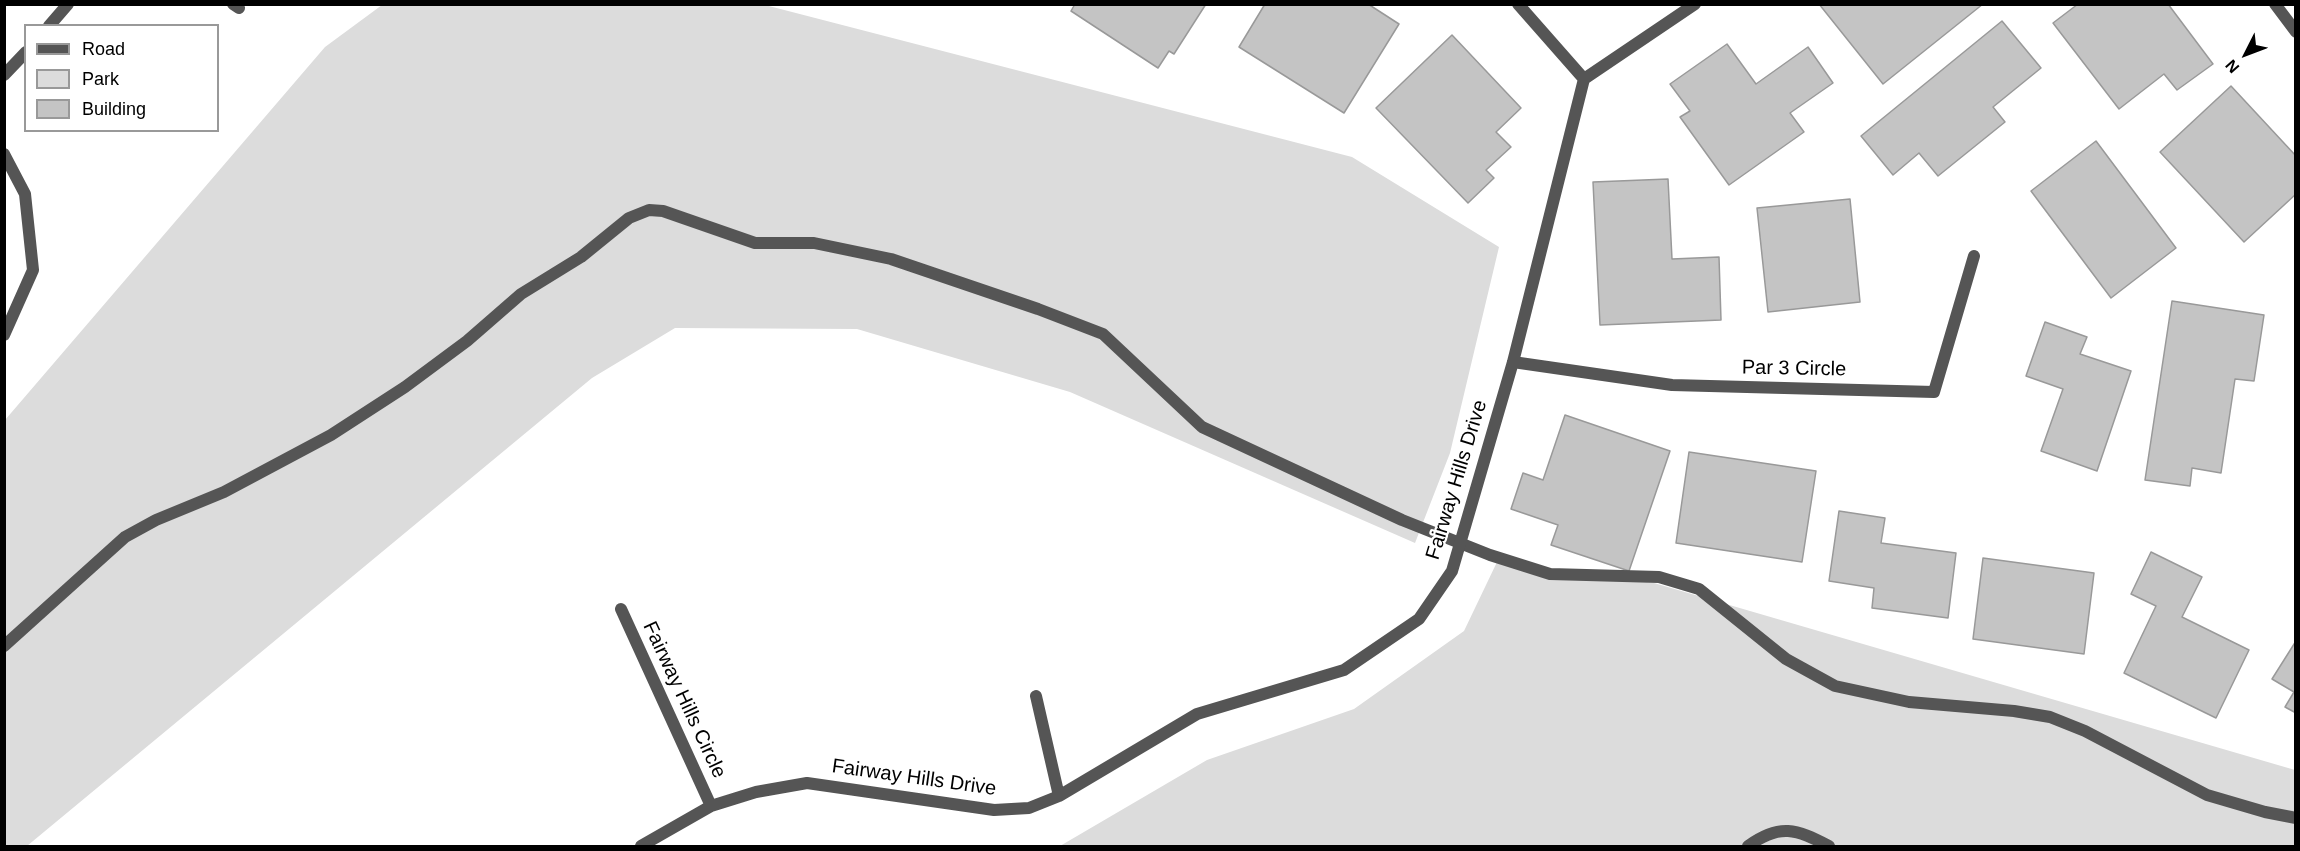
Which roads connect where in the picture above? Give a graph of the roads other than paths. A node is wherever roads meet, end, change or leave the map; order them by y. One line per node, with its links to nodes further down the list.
1 (68, 4): 5 (street)
2 (1518, 4): 9 (street)
3 (1695, 4): 9 (street)
4 (2275, 4): 6 (street)
5 (51, 24)
6 (2295, 32)
7 (24, 54): 8 (street)
8 (4, 75)
9 (1584, 79): 13 (street, Fairway Hills Drive)
10 (4, 154): 12 (street)
11 (1974, 256): 13 (street, Par 3 Circle)
12 (4, 335)
13 (1513, 362): 14 (street, Fairway Hills Drive)
14 (1460, 543): 16 (street); 18 (street, Fairway Hills Drive); 20 (street)
15 (621, 609): 19 (street, Fairway Hills Circle)
16 (4, 646)
17 (1036, 696): 18 (street)
18 (1059, 796): 19 (street, Fairway Hills Drive)
19 (711, 806): 21 (street, Fairway Hills Drive)
20 (2295, 818)
21 (641, 846)
22 (1748, 846): 23 (street)
23 (1829, 846)

